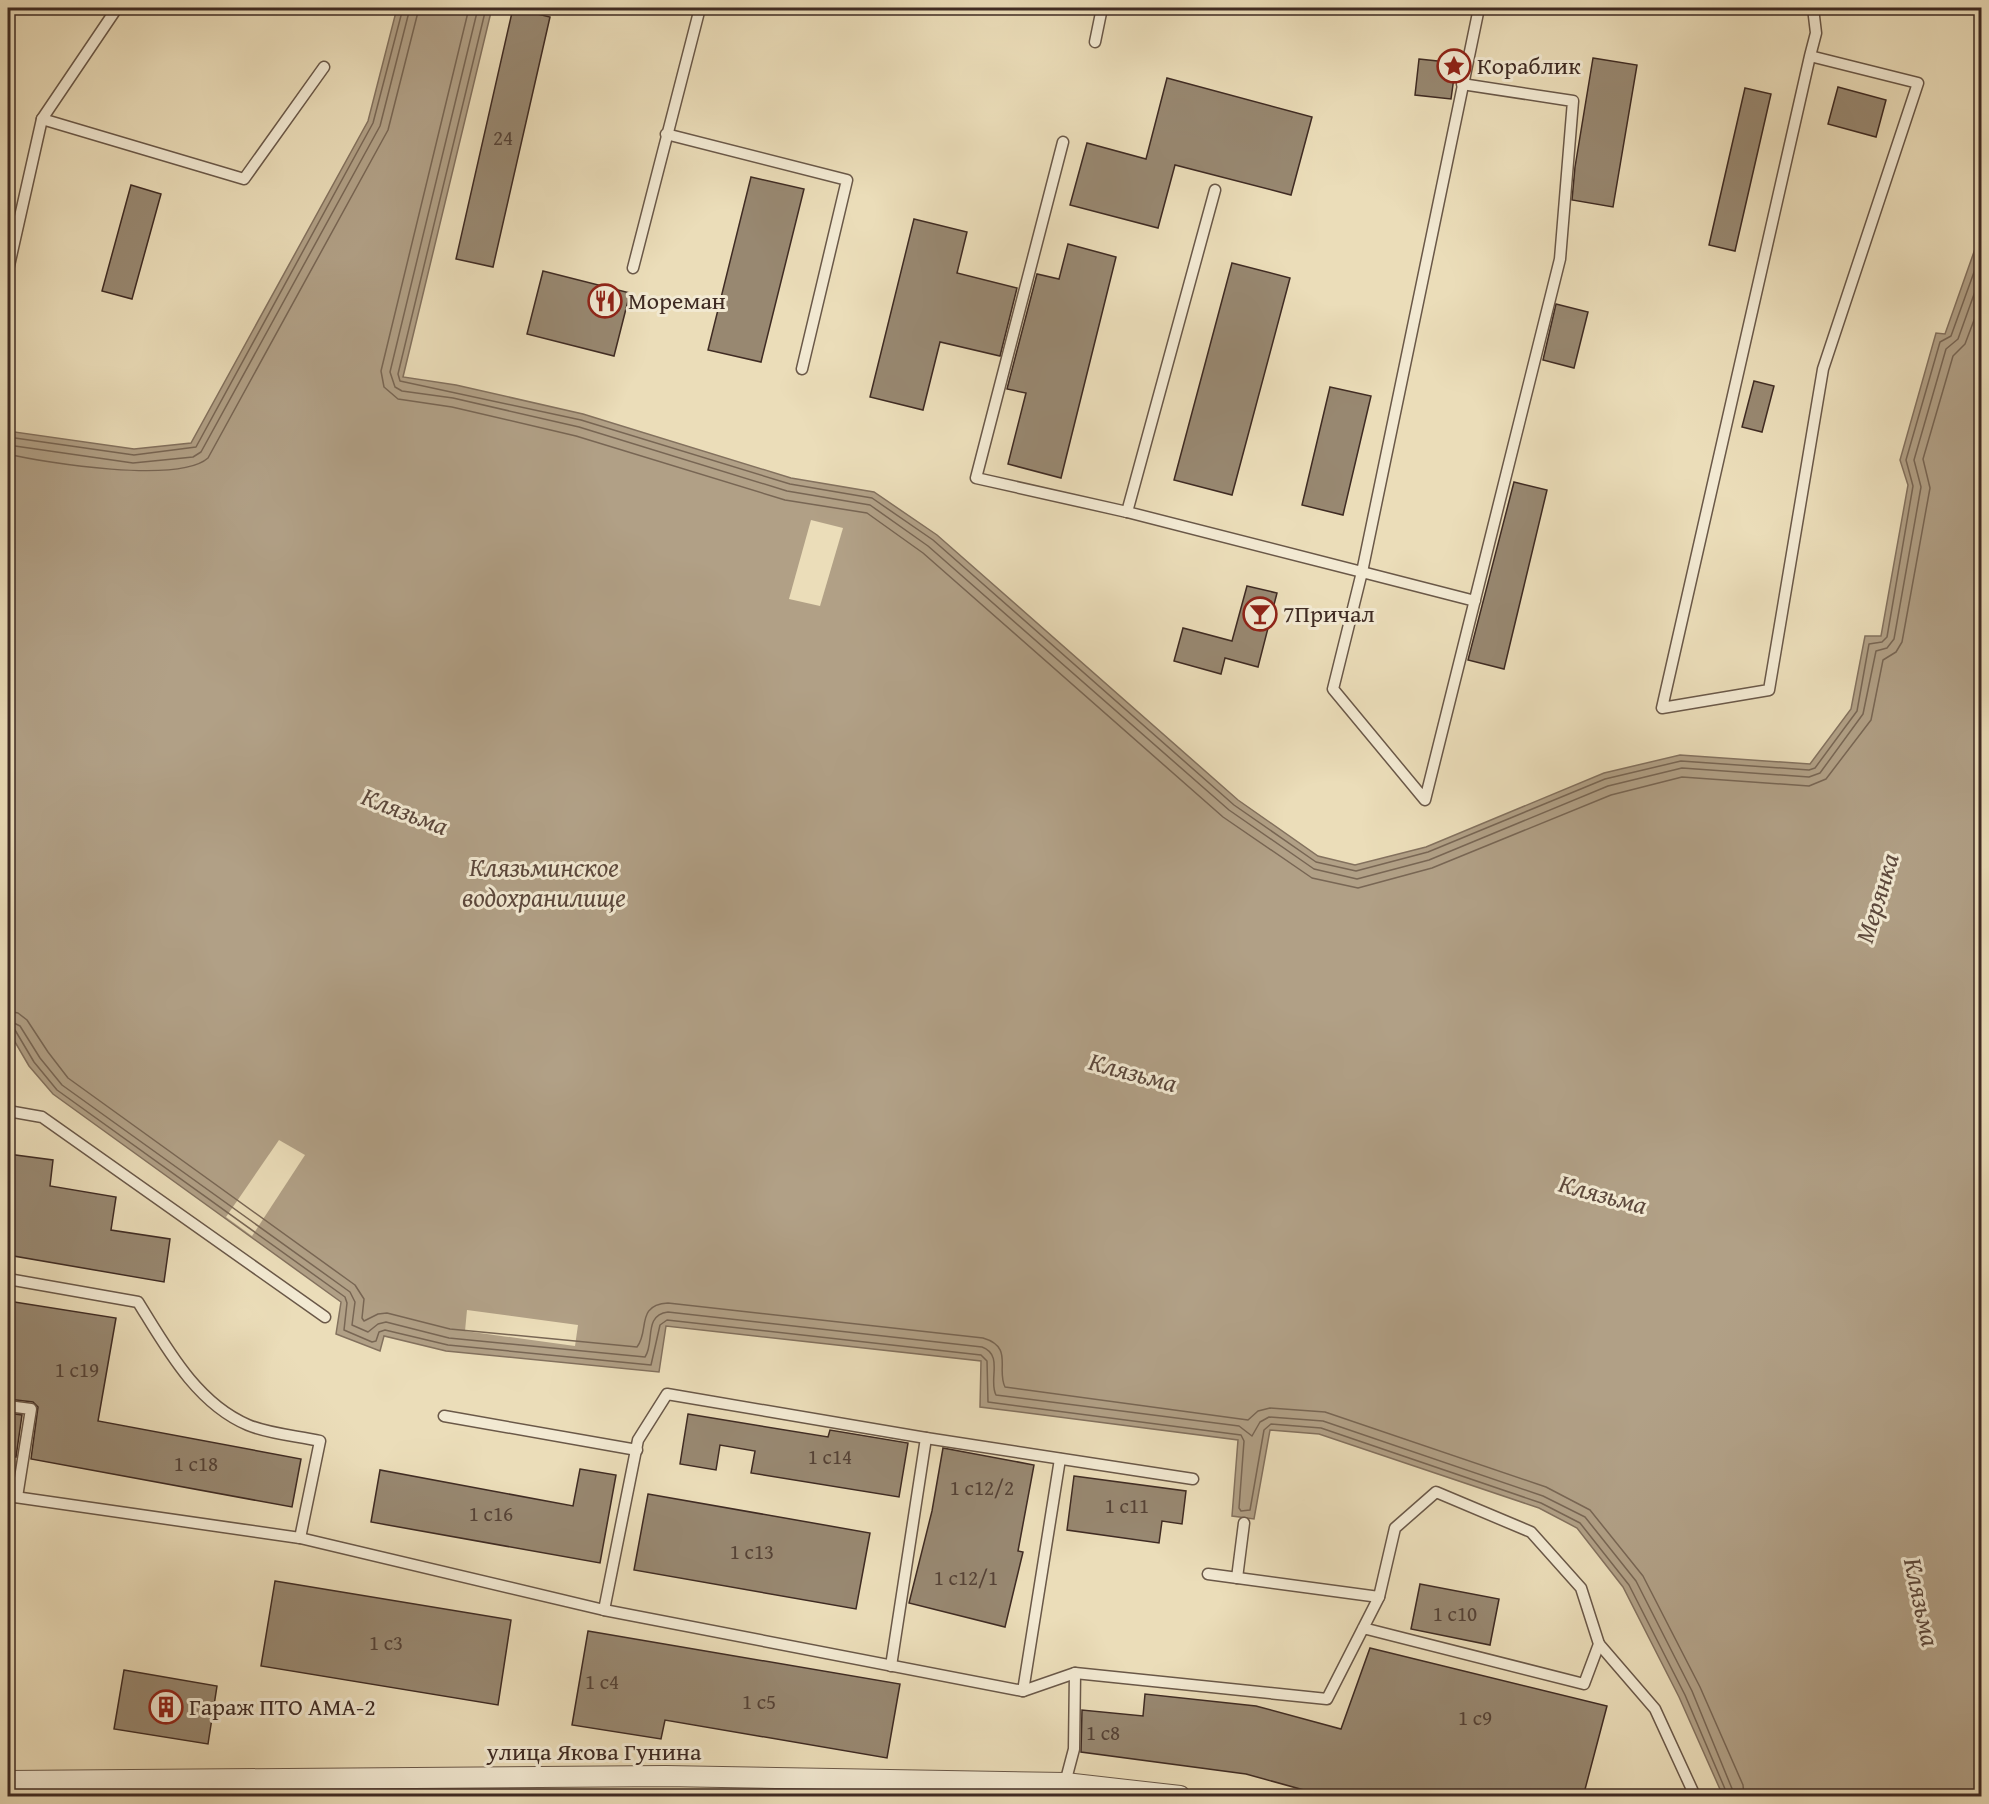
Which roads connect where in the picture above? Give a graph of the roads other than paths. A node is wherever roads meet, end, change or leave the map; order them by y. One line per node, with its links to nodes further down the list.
1 (117, 8): 10 (lane)
2 (700, 8): 11 (lane)
3 (1102, 8): 6 (lane)
4 (1479, 8): 9 (lane)
5 (1813, 8): 7 (lane)
6 (1095, 42)
7 (1810, 56): 7 (lane)
8 (324, 67): 10 (lane)
9 (1462, 84): 18 (lane); 19 (lane)
10 (42, 119): 15 (lane)
11 (666, 134): 14 (lane); 16 (lane)
12 (1063, 142): 17 (lane)
13 (1215, 190): 17 (lane)
14 (633, 268)
15 (8, 270)
16 (802, 369)
17 (1127, 512): 18 (lane)
18 (1362, 572): 19 (lane); 19 (lane)
19 (1475, 601)
20 (8, 1111): 22 (lane)
21 (8, 1279): 31 (lane)
22 (325, 1317)
23 (8, 1406): 29 (lane)
24 (444, 1416): 26 (lane)
25 (926, 1438): 26 (lane); 27 (lane); 38 (lane)
26 (637, 1450): 35 (lane)
27 (1059, 1459): 28 (lane); 40 (lane)
28 (1193, 1479)
29 (12, 1496): 31 (lane)
30 (1244, 1523): 33 (lane)
31 (300, 1538): 35 (lane)
32 (1208, 1574): 33 (lane)
33 (1237, 1578): 34 (lane)
34 (1379, 1596): 36 (lane); 37 (lane)
35 (604, 1610): 38 (lane)
36 (1363, 1628): 37 (lane); 39 (lane)
37 (1599, 1644): 44 (lane)
38 (891, 1666): 40 (lane)
39 (1075, 1673): 40 (lane); 42 (lane)
40 (1023, 1691)
41 (8, 1781): 42 (street, улица Якова Гунина)
42 (1065, 1783): 43 (street, улица Якова Гунина)
43 (1180, 1797)
44 (1695, 1797)

